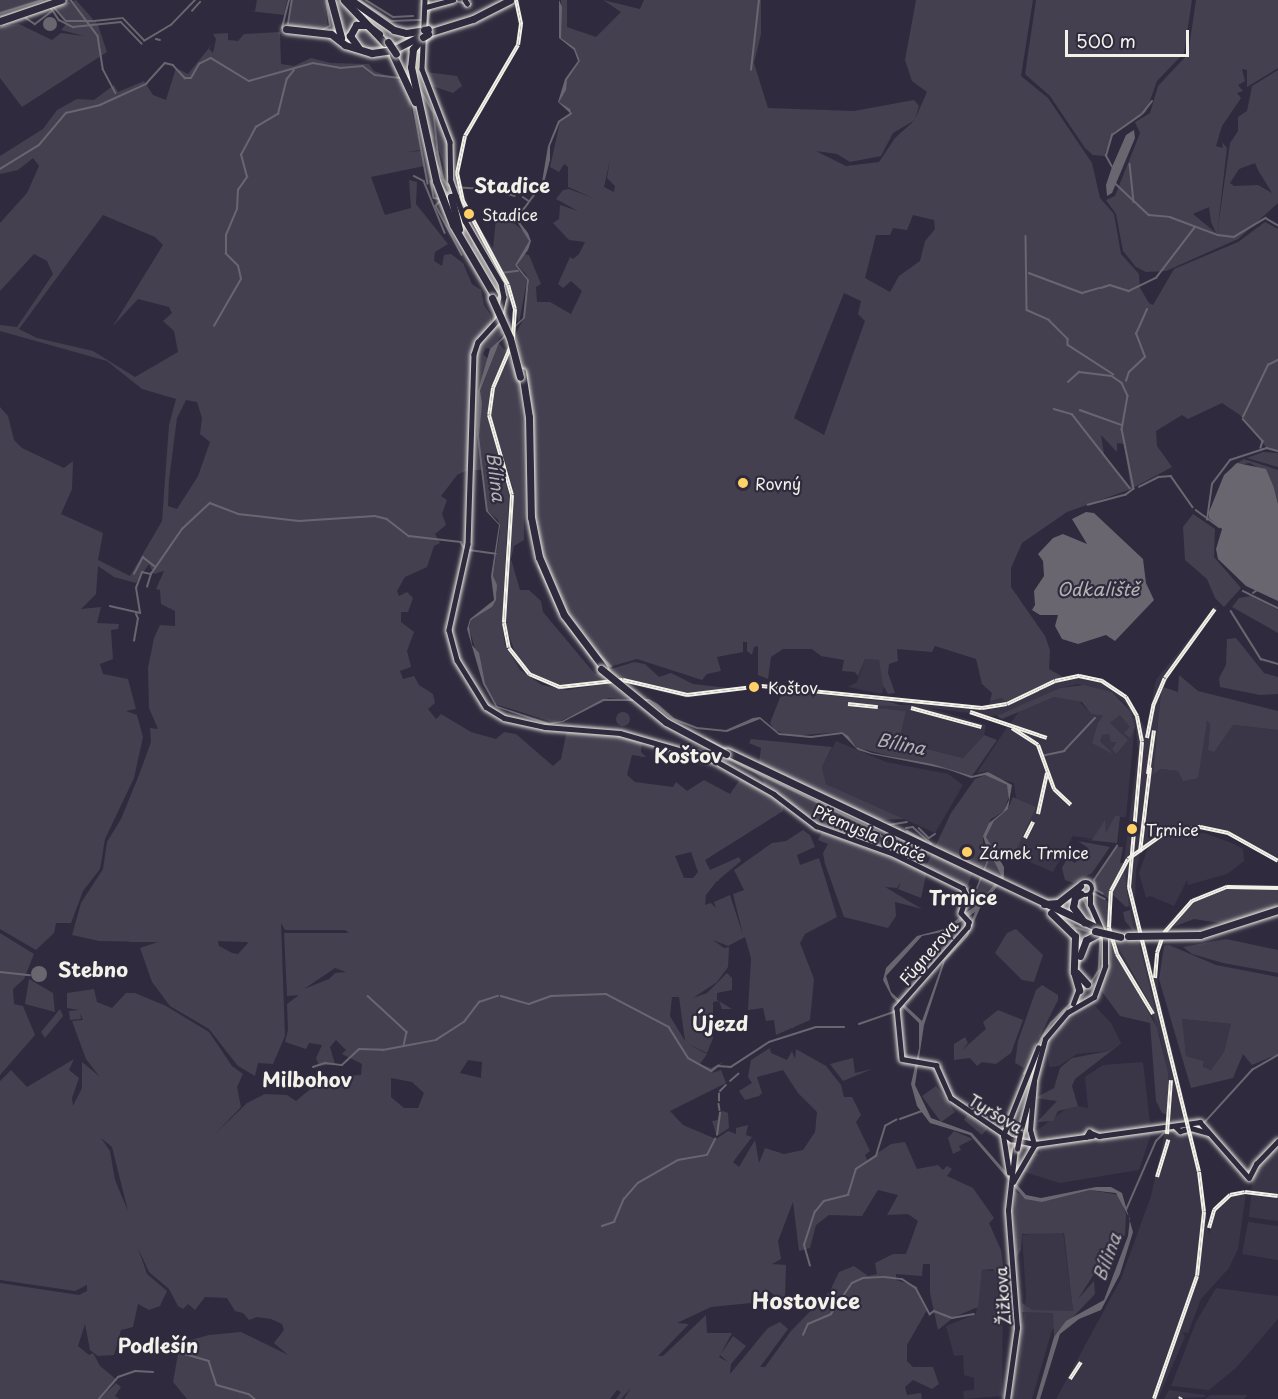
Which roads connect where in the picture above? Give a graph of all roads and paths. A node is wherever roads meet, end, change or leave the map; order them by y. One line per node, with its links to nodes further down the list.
1 (331, 0): 9 (highway)
2 (344, 0): 14 (highway)
3 (350, 0): 13 (highway); 15 (highway)
4 (425, 0): 8 (main road)
5 (453, 0): 8 (main road)
6 (56, 1): 10 (highway)
7 (506, 1): 13 (highway)
8 (426, 7): 18 (main road)
9 (333, 14): 12 (highway); 16 (highway)
10 (0, 19)
11 (286, 29): 12 (highway)
12 (317, 32): 16 (highway)
13 (427, 32): 14 (highway); 16 (highway); 17 (highway)
14 (378, 34): 15 (highway)
15 (387, 43): 17 (highway, bridge)
16 (349, 46)
17 (410, 79): 19 (highway); 19 (highway)
18 (453, 191): 21 (highway); 29 (main road, Přemysla Oráče)
19 (439, 196): 20 (highway)
20 (442, 204): 21 (highway); 22 (highway)
21 (463, 243): 22 (highway)
22 (493, 297): 23 (highway, bridge)
23 (952, 863): 26 (highway); 28 (highway)
24 (1081, 892): 25 (main road); 25 (main road); 26 (highway); 30 (highway); 31 (main road)
25 (1090, 895): 32 (main road)
26 (1033, 900): 28 (highway)
27 (1278, 912): 30 (highway, bridge)
28 (1052, 913): 30 (highway); 33 (highway)
29 (964, 917): 36 (main road, Fügnerova)
30 (1095, 930): 31 (highway)
31 (1088, 984): 32 (main road); 33 (main road)
32 (1095, 990): 34 (main road)
33 (1079, 993): 34 (main road); 35 (main road)
34 (1086, 1001): 35 (main road)
35 (1042, 1044): 38 (main road); 41 (main road); 42 (main road, bridge)
36 (938, 1067): 38 (main road, Tyršova)
37 (1178, 1129): 39 (main road); 39 (main road, Tyršova); 41 (main road, Tyršova)
38 (1004, 1135): 41 (main road, Tyršova); 42 (main road)
39 (1215, 1138): 40 (main road)
40 (1278, 1141)
41 (1032, 1144): 42 (main road)
42 (1011, 1180): 43 (main road)
43 (1010, 1192): 44 (main road, Žižkova); 44 (main road, Žižkova)
44 (1008, 1399)

